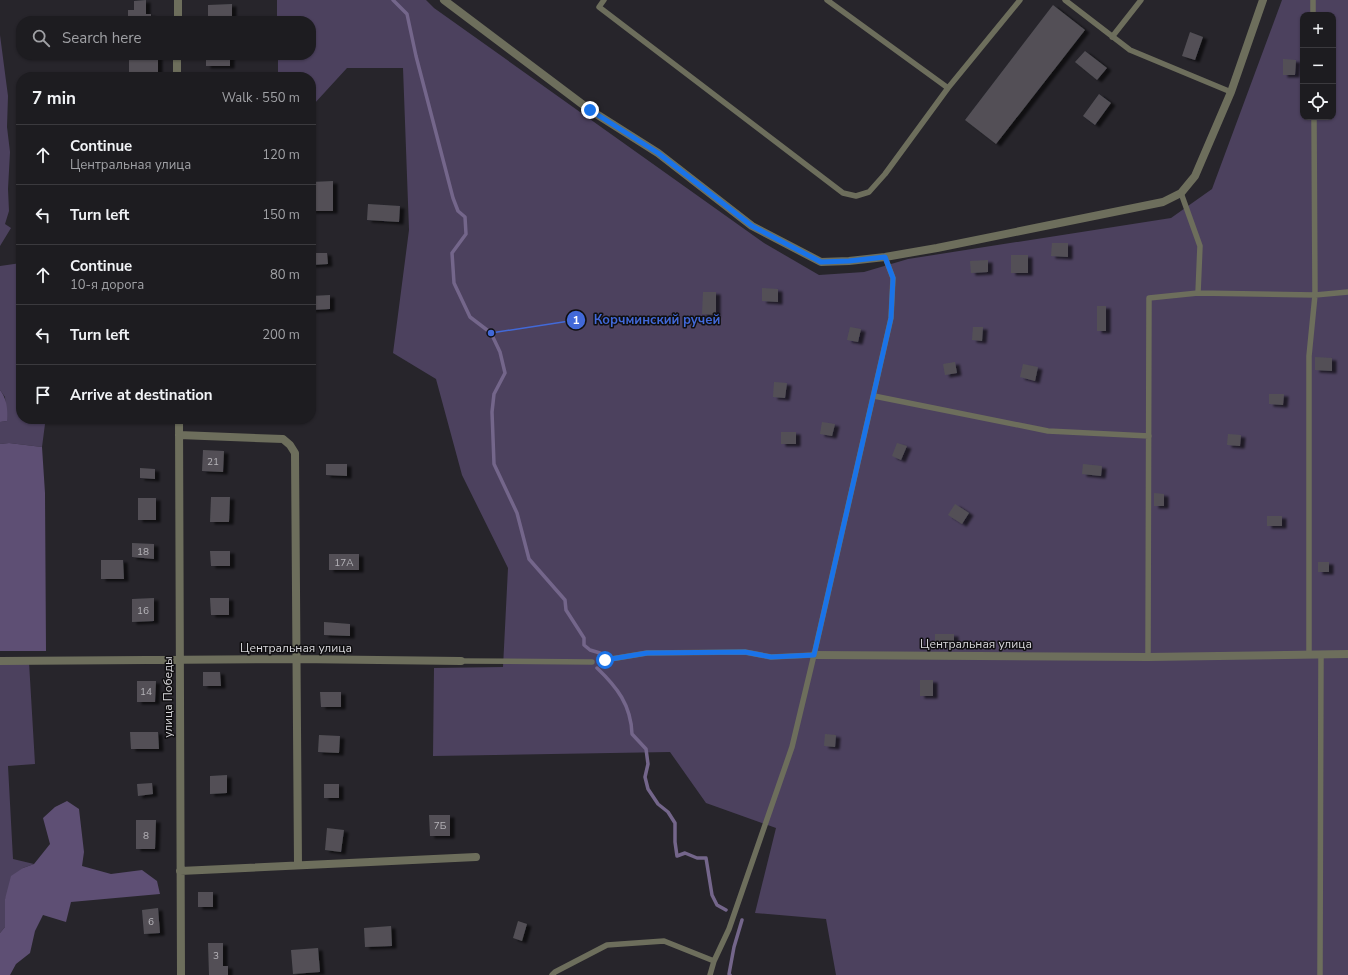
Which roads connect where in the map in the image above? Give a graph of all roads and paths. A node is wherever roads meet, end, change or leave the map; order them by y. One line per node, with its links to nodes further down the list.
1 (178, 0): 11 (street)
2 (444, 0): 19 (street)
3 (604, 0): 15 (lane)
4 (827, 0): 15 (lane)
5 (1020, 0): 15 (lane)
6 (1065, 0): 12 (lane)
7 (1141, 0): 12 (lane)
8 (1263, 0): 16 (street)
9 (1313, 0): 10 (lane)
10 (1313, 12)
11 (178, 16)
12 (1112, 37): 16 (lane)
13 (177, 60): 14 (street)
14 (177, 72)
15 (948, 88)
16 (1231, 92): 18 (street)
17 (1314, 120): 22 (lane)
18 (1181, 193): 19 (street); 21 (lane)
19 (885, 257): 23 (lane)
20 (1348, 292): 22 (lane)
21 (1198, 293): 22 (lane); 26 (lane)
22 (1315, 295): 27 (lane)
23 (874, 396): 26 (lane); 30 (lane)
24 (179, 424): 25 (street, улица Победы)
25 (179, 434): 32 (street); 33 (street, улица Победы)
26 (1149, 436): 31 (lane)
27 (1309, 654): 28 (street, Центральная улица); 31 (street, Центральная улица)
28 (1321, 654): 29 (street, Центральная улица); 45 (lane)
29 (1348, 654)
30 (814, 655): 31 (street, Центральная улица); 34 (lane, Центральная улица); 41 (lane)
31 (1148, 657)
32 (296, 659): 33 (street, Центральная улица); 36 (street, Центральная улица); 39 (street)
33 (180, 660): 35 (street, Центральная улица); 40 (street, улица Победы)
34 (605, 660)
35 (0, 661)
36 (461, 661): 37 (lane, Центральная улица)
37 (592, 662)
38 (476, 857): 39 (street)
39 (298, 865): 40 (street)
40 (180, 871): 42 (street, улица Победы)
41 (714, 961): 43 (lane); 44 (lane)
42 (181, 975)
43 (552, 975)
44 (710, 975)
45 (1320, 975)

